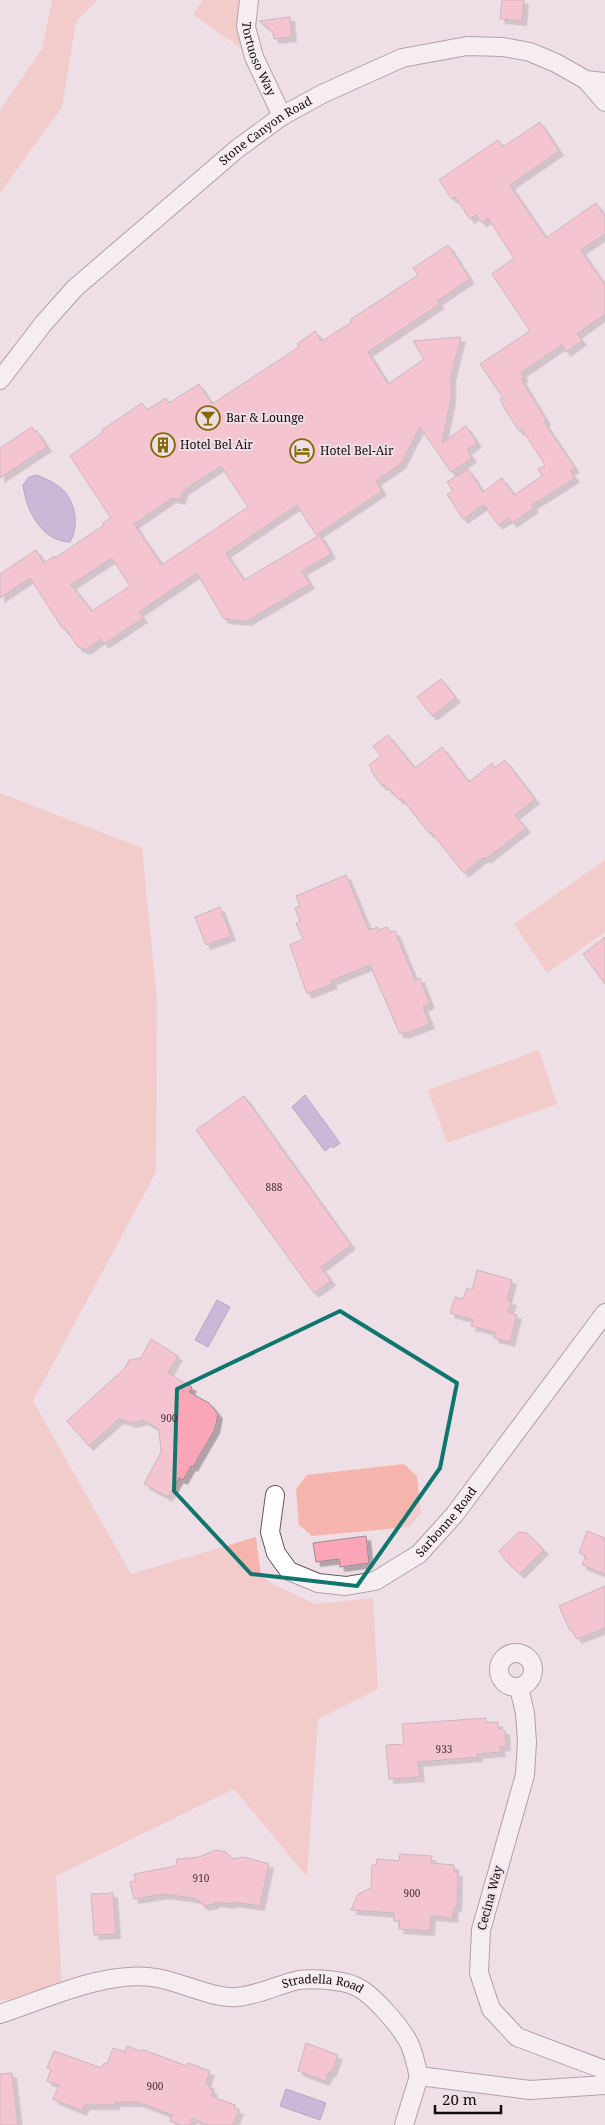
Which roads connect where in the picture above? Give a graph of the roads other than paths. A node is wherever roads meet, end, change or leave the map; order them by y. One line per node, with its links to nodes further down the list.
1 (248, 0): 5 (street, Tortuoso Way)
2 (586, 80): 3 (street, Stone Canyon Road); 4 (street); 5 (street, Stone Canyon Road)
3 (605, 82)
4 (605, 102)
5 (282, 116): 6 (street, Stone Canyon Road)
6 (0, 380)
7 (605, 1313): 8 (street, Sarbonne Road)
8 (274, 1495)
9 (519, 1688): 11 (street, Cecina Way)
10 (0, 2014): 12 (street, Stradella Road)
11 (605, 2070)
12 (419, 2076): 13 (street); 14 (street)
13 (605, 2085)
14 (404, 2125)

